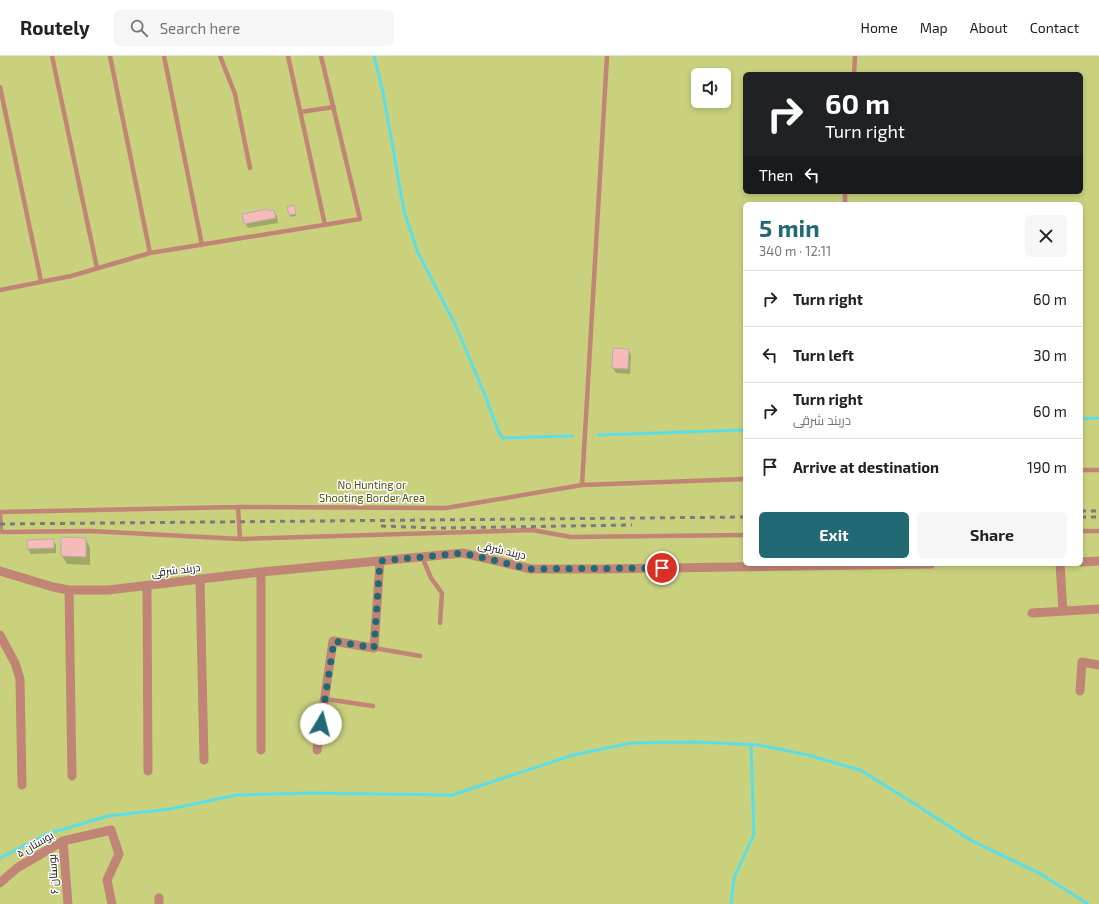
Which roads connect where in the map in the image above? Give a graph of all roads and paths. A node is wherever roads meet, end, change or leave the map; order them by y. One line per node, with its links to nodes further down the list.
1 (52, 56): 17 (lane)
2 (110, 56): 16 (lane)
3 (164, 56): 15 (lane)
4 (220, 56): 13 (lane)
5 (288, 56): 12 (lane)
6 (321, 56): 11 (lane)
7 (607, 56): 23 (lane)
8 (855, 56): 9 (lane)
9 (854, 72)
10 (0, 88): 18 (lane)
11 (334, 107): 12 (lane); 14 (lane)
12 (300, 112): 14 (lane)
13 (250, 168)
14 (325, 226): 15 (lane)
15 (202, 245): 16 (lane)
16 (150, 253): 17 (lane)
17 (97, 268): 18 (lane)
18 (41, 281): 19 (lane)
19 (0, 290)
20 (1083, 470): 21 (lane)
21 (1099, 470)
22 (743, 479): 23 (lane)
23 (582, 485): 24 (lane)
24 (238, 507): 28 (lane); 28 (lane)
25 (1083, 531): 26 (lane)
26 (1099, 531)
27 (743, 535): 28 (lane)
28 (240, 540)
29 (422, 557): 30 (street, دربند شرقی); 33 (street, دربند شرقی); 43 (lane)
30 (380, 561): 36 (street, دربند شرقی); 45 (street)
31 (1099, 561): 32 (street)
32 (1083, 562)
33 (821, 566)
34 (1060, 566): 41 (street)
35 (0, 571): 39 (street, دربند شرقی)
36 (261, 572): 37 (street, دربند شرقی); 51 (street)
37 (200, 580): 38 (street, دربند شرقی); 53 (street)
38 (147, 586): 39 (street, دربند شرقی); 54 (street)
39 (69, 590): 55 (street)
40 (1099, 609): 41 (street)
41 (1063, 611): 42 (street)
42 (1032, 613)
43 (440, 623)
44 (0, 635): 56 (street)
45 (374, 648): 46 (lane); 49 (street)
46 (420, 656)
47 (1099, 665): 48 (street)
48 (1080, 691)
49 (325, 699): 50 (lane); 52 (street)
50 (373, 706)
51 (261, 750)
52 (317, 750)
53 (204, 760)
54 (148, 771)
55 (72, 776)
56 (22, 785)
57 (63, 841): 58 (street, بوستان ۵); 59 (street, بوستان ۶); 60 (street, بوستان ۵)
58 (0, 883)
59 (68, 904)
60 (112, 904)

